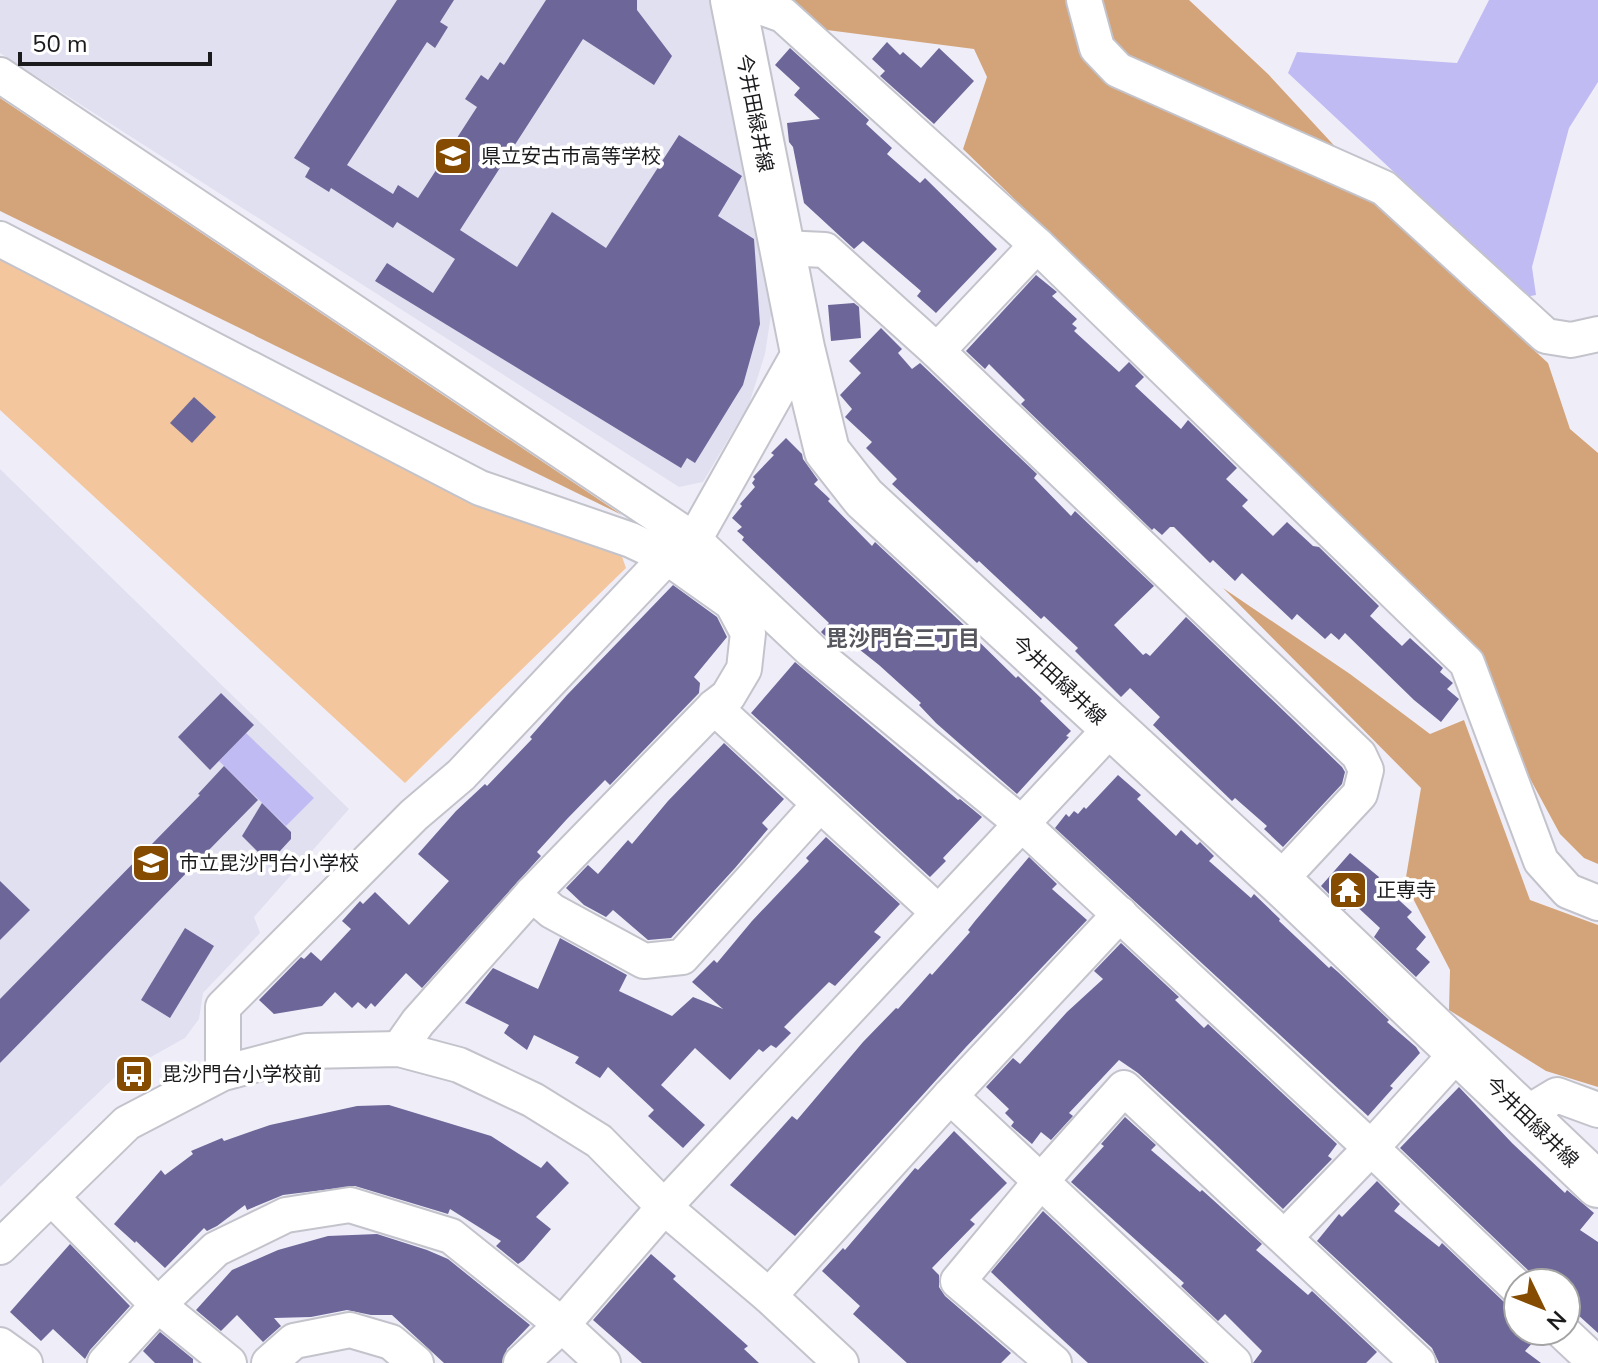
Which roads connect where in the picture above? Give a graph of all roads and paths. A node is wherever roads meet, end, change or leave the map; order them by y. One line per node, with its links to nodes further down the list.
1 (733, 0): 7 (main road, 今井田緑井線)
2 (741, 0): 6 (street)
3 (1084, 0): 8 (street)
4 (0, 75): 11 (street)
5 (0, 239): 11 (street)
6 (1037, 245): 10 (street); 18 (street)
7 (782, 248): 9 (main road, 今井田緑井線); 10 (street)
8 (1598, 334)
9 (802, 348): 11 (street); 13 (main road, 今井田緑井線)
10 (937, 351): 16 (street)
11 (680, 548): 12 (street); 15 (street); 23 (street)
12 (714, 707): 14 (street); 17 (street)
13 (1111, 728): 15 (street); 16 (main road, 今井田緑井線)
14 (819, 805): 17 (street); 19 (street)
15 (1022, 824): 19 (street); 20 (street)
16 (1279, 881): 22 (main road, 今井田緑井線)
17 (532, 894): 21 (street)
18 (1598, 903)
19 (938, 912): 31 (street)
20 (1120, 914): 24 (street); 27 (street)
21 (399, 1049): 23 (street); 31 (street)
22 (1459, 1051): 26 (main road, 今井田緑井線); 27 (street)
23 (223, 1073): 30 (street)
24 (950, 1096): 28 (street); 35 (street)
25 (1598, 1110): 26 (street)
26 (1524, 1115): 29 (main road, 今井田緑井線)
27 (1371, 1148): 32 (street); 34 (street)
28 (1042, 1180): 32 (street); 48 (street); 49 (street)
29 (1598, 1185)
30 (51, 1197): 33 (street); 36 (street)
31 (664, 1207): 35 (street); 37 (street)
32 (1285, 1237): 50 (street)
33 (0, 1247)
34 (1502, 1273)
35 (769, 1296): 47 (street)
36 (158, 1305): 37 (street); 41 (street); 42 (street)
37 (562, 1325): 45 (street); 46 (street)
38 (0, 1345): 40 (street)
39 (1579, 1347): 51 (street)
40 (25, 1363)
41 (105, 1363)
42 (229, 1363)
43 (269, 1363): 44 (street)
44 (416, 1363)
45 (521, 1363)
46 (603, 1363)
47 (841, 1363)
48 (1054, 1363)
49 (1234, 1363)
50 (1418, 1363)
51 (1596, 1363)

